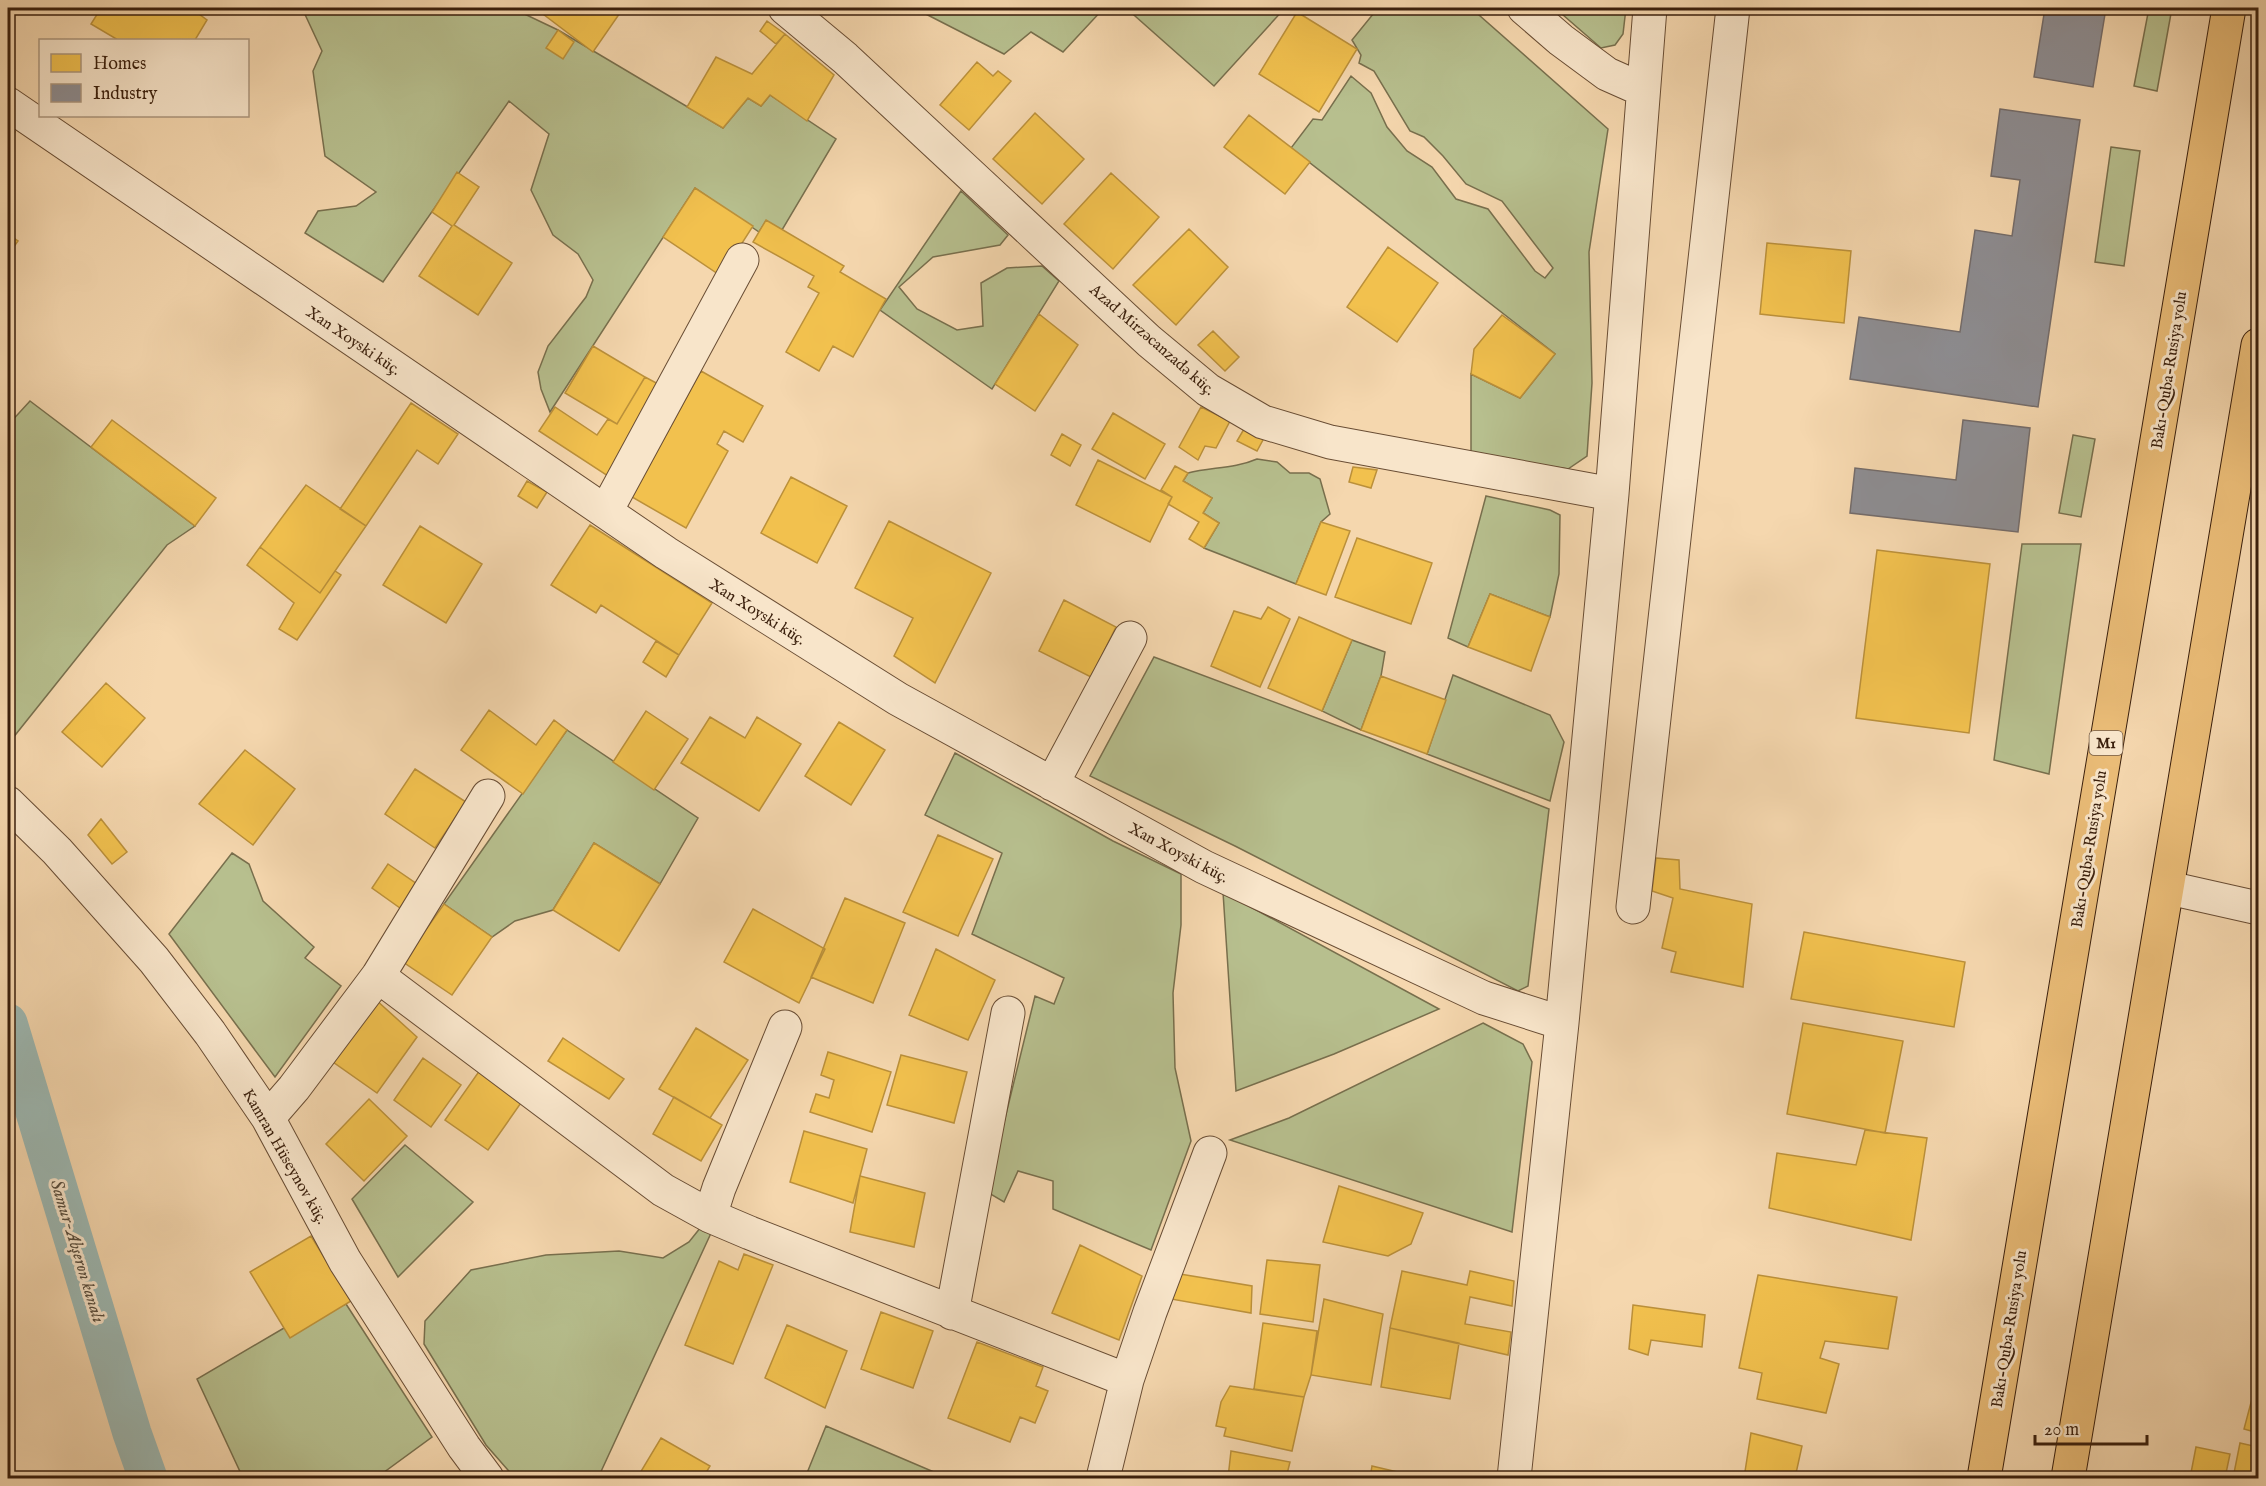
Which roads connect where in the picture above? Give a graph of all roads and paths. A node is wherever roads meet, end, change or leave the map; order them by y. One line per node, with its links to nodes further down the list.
1 (785, 8): 10 (street, Azad Mirzəcanzadə küç.)
2 (1524, 8): 6 (street)
3 (1650, 8): 6 (street)
4 (1733, 8): 17 (street)
5 (2229, 8): 31 (highway, Bakı-Quba-Rusiya yolu / M1)
6 (1643, 90): 10 (street)
7 (8, 104): 11 (street, Xan Xoyski küç.)
8 (742, 260): 11 (street)
9 (2259, 345): 16 (highway)
10 (1612, 494): 21 (street)
11 (606, 511): 13 (street, Xan Xoyski küç.)
12 (1130, 638): 13 (street)
13 (1052, 784): 21 (street, Xan Xoyski küç.)
14 (488, 795): 19 (street)
15 (8, 803): 23 (street, Kamran Hüseynov küç.)
16 (2169, 888): 18 (street); 32 (highway)
17 (1633, 907)
18 (2259, 908)
19 (378, 976): 23 (street); 25 (street)
20 (1008, 1013): 26 (street)
21 (1562, 1023): 30 (street)
22 (785, 1027): 25 (street)
23 (268, 1118): 28 (street, Kamran Hüseynov küç.)
24 (1210, 1153): 27 (street)
25 (710, 1216): 26 (street)
26 (952, 1313): 27 (street)
27 (1127, 1380): 29 (street)
28 (487, 1479)
29 (1103, 1479)
30 (1514, 1479)
31 (1984, 1479)
32 (2068, 1479)

